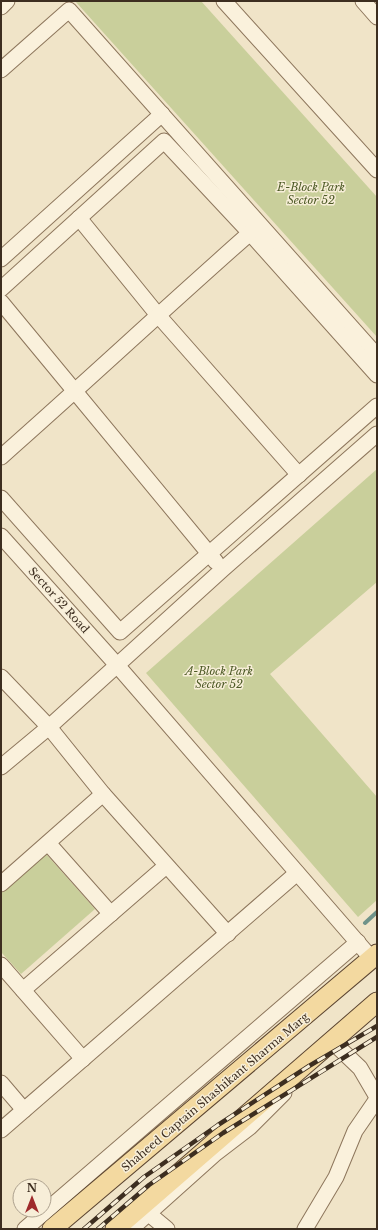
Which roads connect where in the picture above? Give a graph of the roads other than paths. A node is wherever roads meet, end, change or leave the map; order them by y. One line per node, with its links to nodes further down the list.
1 (8, 1): 4 (street)
2 (224, 1): 8 (street)
3 (363, 1): 5 (street)
4 (1, 7)
5 (377, 16)
6 (1, 70): 7 (street)
7 (162, 114): 11 (street); 15 (street)
8 (377, 170)
9 (79, 218): 10 (street); 12 (street); 14 (street)
10 (250, 233): 14 (street); 16 (street)
11 (1, 259)
12 (1, 289)
13 (1, 302): 17 (street)
14 (157, 314): 17 (street); 21 (street)
15 (377, 356)
16 (377, 375)
17 (75, 392): 20 (street); 24 (street)
18 (377, 406): 21 (street)
19 (377, 434): 25 (street)
20 (1, 457)
21 (299, 475): 24 (street)
22 (1, 498): 24 (street)
23 (1, 536): 26 (street, Sector 52 Road)
24 (209, 554): 25 (street)
25 (223, 569): 26 (street)
26 (116, 664): 28 (street); 33 (street, Sector 52 Road)
27 (1, 677): 28 (street)
28 (49, 727): 29 (street); 30 (street)
29 (1, 767)
30 (103, 794): 31 (street); 32 (street)
31 (48, 843): 34 (street); 35 (street)
32 (166, 866): 35 (street); 36 (street)
33 (297, 873): 36 (street); 37 (street, Sector 52 Road)
34 (1, 884)
35 (111, 914): 40 (street)
36 (228, 934): 43 (street)
37 (358, 942): 38 (street, Sector 52 Road); 49 (street)
38 (374, 956): 50 (main road, Shaheed Captain Shashikant Sharma Marg)
39 (1, 964): 40 (street)
40 (24, 990): 43 (street)
41 (377, 1002): 42 (main road)
42 (334, 1045): 45 (street); 48 (street); 51 (main road)
43 (83, 1059): 46 (street)
44 (1, 1083): 46 (street)
45 (377, 1098): 54 (street)
46 (24, 1110): 47 (street)
47 (1, 1130)
48 (149, 1214): 52 (street); 53 (street)
49 (25, 1229)
50 (52, 1229)
51 (116, 1229)
52 (131, 1229)
53 (167, 1229)
54 (305, 1229)

